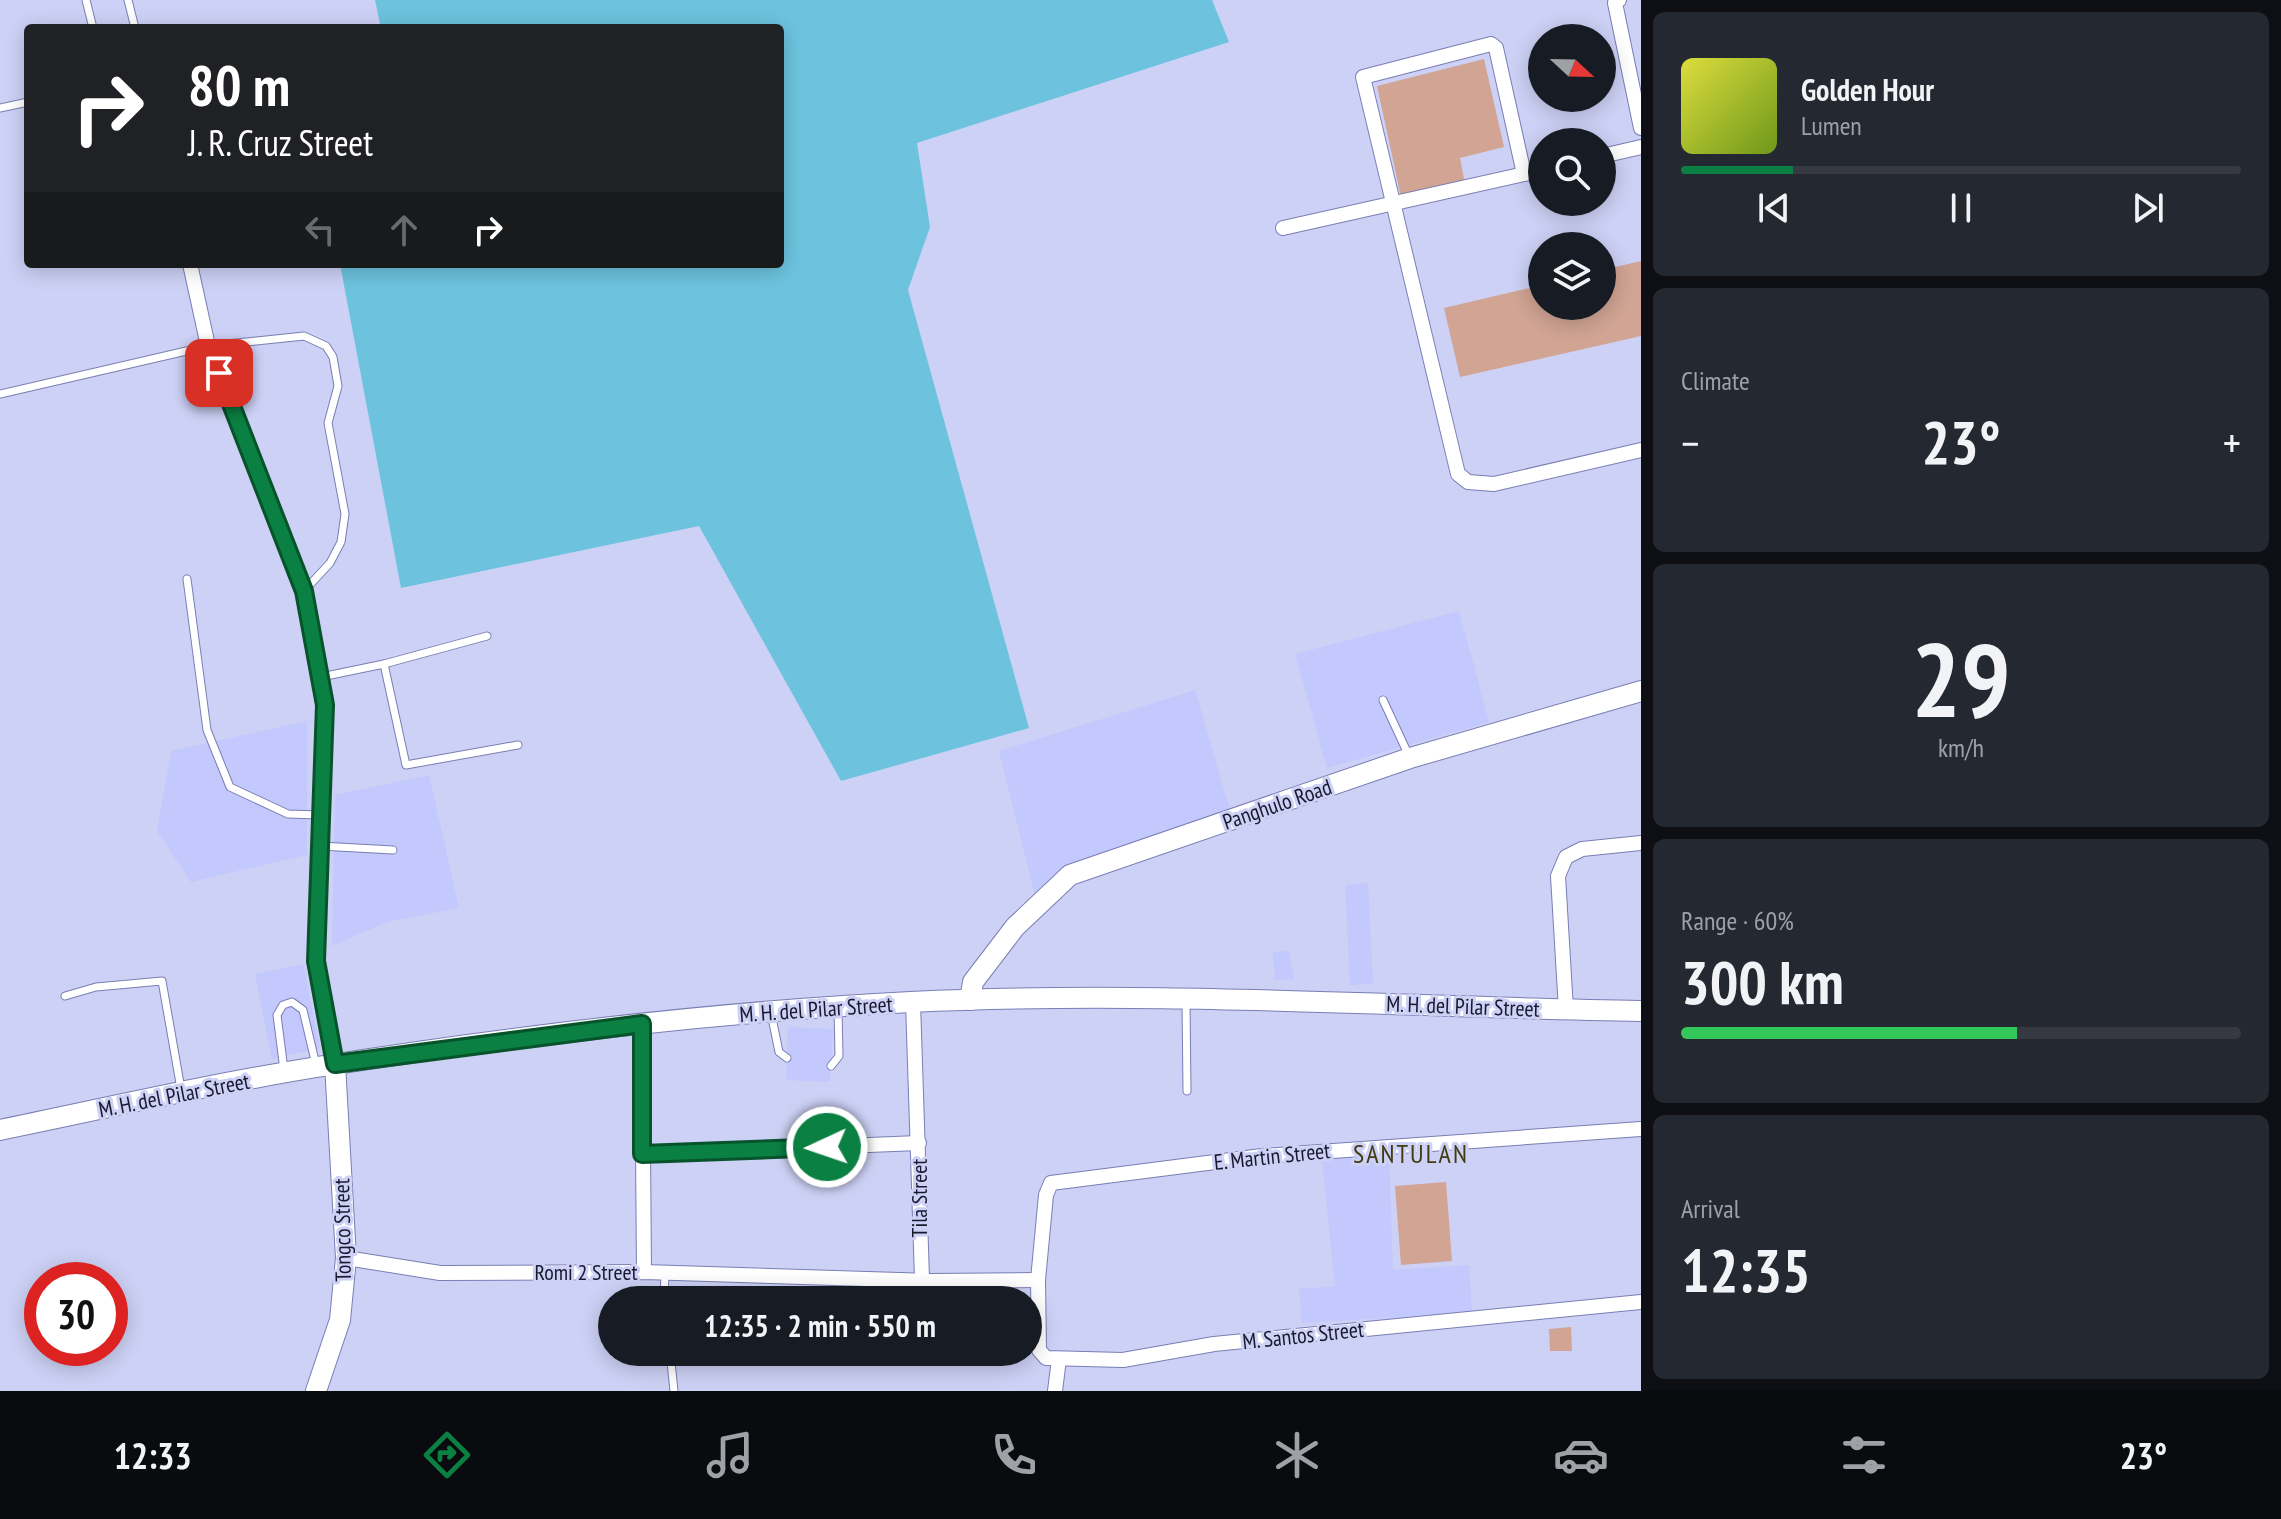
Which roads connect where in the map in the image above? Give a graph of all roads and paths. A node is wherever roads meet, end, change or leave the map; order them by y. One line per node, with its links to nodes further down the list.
1 (86, 0): 4 (lane)
2 (128, 0): 5 (lane)
3 (1619, 0): 8 (street)
4 (92, 24)
5 (134, 24)
6 (24, 103): 7 (lane)
7 (0, 108)
8 (1641, 128)
9 (1641, 147): 10 (street)
10 (1616, 153)
11 (1528, 173): 12 (street)
12 (1524, 174): 13 (street); 13 (street)
13 (1394, 203): 14 (street); 18 (street)
14 (1283, 228)
15 (191, 268): 16 (street)
16 (208, 346): 17 (lane); 20 (street); 20 (lane)
17 (0, 394)
18 (1641, 450)
19 (187, 579): 28 (lane)
20 (304, 591): 23 (street)
21 (487, 636): 22 (lane)
22 (384, 664): 23 (lane); 26 (lane)
23 (321, 677): 28 (street)
24 (1641, 691): 27 (main road, Panghulo Road)
25 (1383, 700): 27 (lane)
26 (518, 745)
27 (1410, 758): 34 (main road, Panghulo Road)
28 (320, 815): 30 (street)
29 (1641, 843): 37 (street)
30 (318, 846): 31 (lane); 42 (street)
31 (393, 850)
32 (65, 996): 46 (lane)
33 (1186, 999): 34 (main road, M. H. del Pilar Street); 37 (main road, M. H. del Pilar Street); 45 (lane)
34 (970, 1000): 35 (main road, M. H. del Pilar Street)
35 (913, 1002): 36 (main road, M. H. del Pilar Street); 49 (street, Tila Street)
36 (838, 1007): 38 (main road, M. H. del Pilar Street); 43 (lane)
37 (1566, 1010): 39 (main road, M. H. del Pilar Street)
38 (771, 1011): 40 (main road, M. H. del Pilar Street); 41 (lane)
39 (1641, 1011)
40 (642, 1024): 42 (main road, M. H. del Pilar Street); 50 (street)
41 (787, 1058)
42 (326, 1066): 44 (main road, M. H. del Pilar Street); 44 (lane); 51 (main road, Tongco Street)
43 (831, 1066)
44 (285, 1073): 46 (main road, M. H. del Pilar Street)
45 (1187, 1091)
46 (182, 1093): 48 (main road, M. H. del Pilar Street)
47 (1641, 1129): 55 (street, E. Martin Street)
48 (0, 1130)
49 (919, 1143): 50 (street); 54 (street, Tila Street)
50 (642, 1154): 52 (street)
51 (346, 1258): 52 (street, Romi 2 Street); 60 (main road, Tongco Street)
52 (644, 1272): 53 (street, Romi 2 Street)
53 (665, 1274): 54 (street, Romi 2 Street); 56 (lane)
54 (922, 1279): 55 (street)
55 (1038, 1280): 58 (street)
56 (665, 1286)
57 (1641, 1302): 58 (street, M. Santos Street)
58 (1059, 1359): 62 (street)
59 (671, 1366): 61 (lane)
60 (316, 1391)
61 (674, 1391)
62 (1055, 1391)

